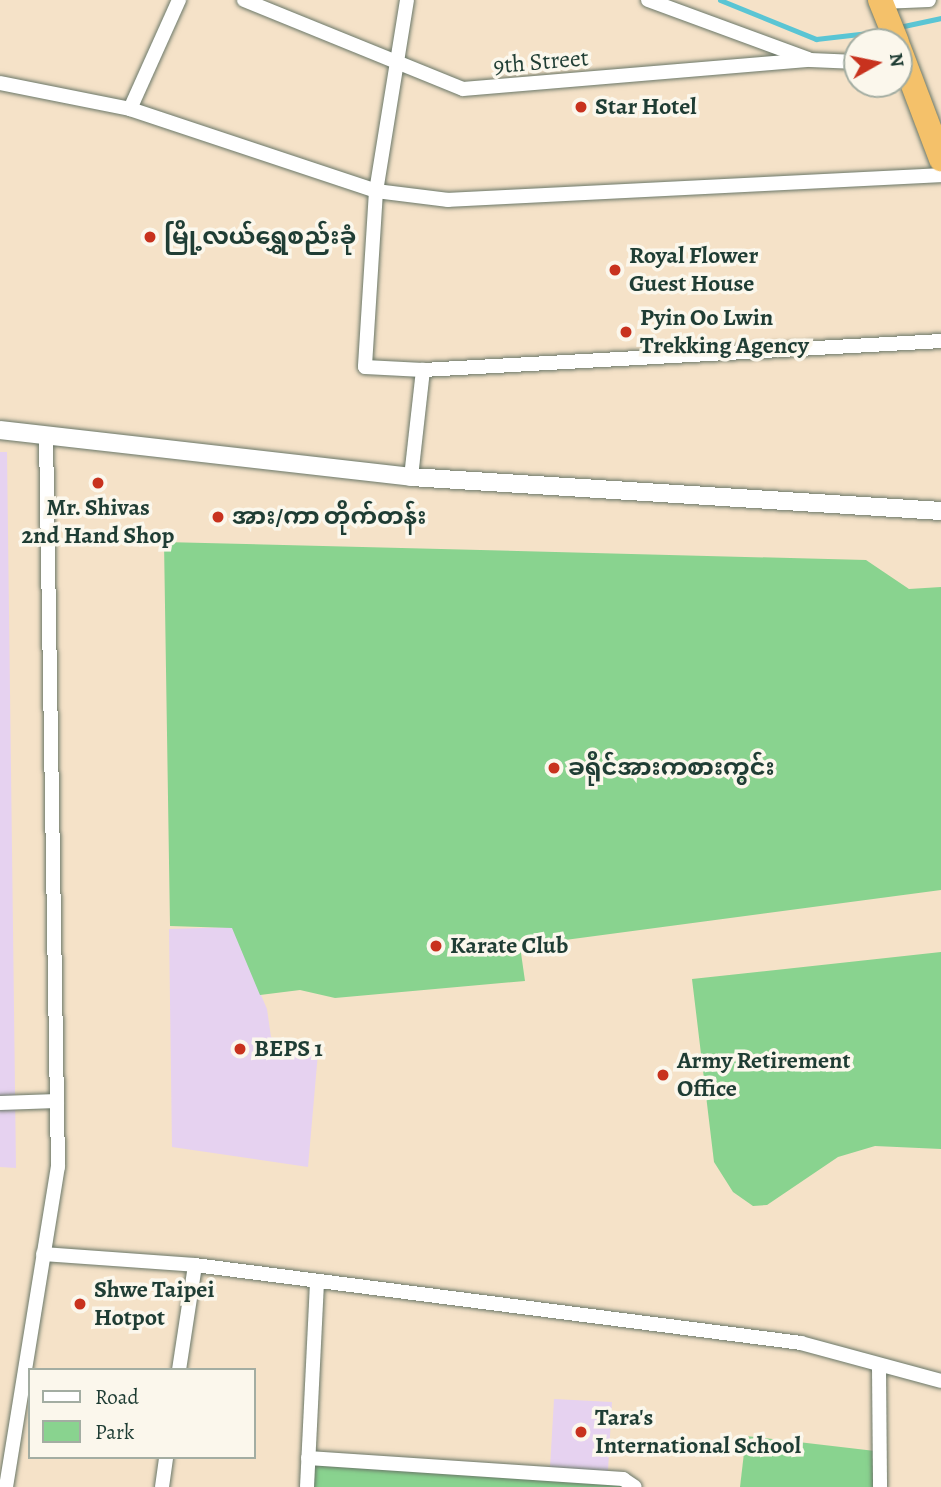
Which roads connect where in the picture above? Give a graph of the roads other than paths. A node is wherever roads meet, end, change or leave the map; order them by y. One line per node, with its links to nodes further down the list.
1 (178, 0): 12 (street)
2 (244, 0): 9 (street, 9th Street)
3 (407, 0): 9 (street)
4 (648, 0): 7 (street)
5 (929, 0): 6 (street)
6 (898, 28)
7 (810, 60): 8 (street, 9th Street); 9 (street, 9th Street)
8 (843, 61)
9 (397, 62): 15 (street)
10 (0, 83): 12 (street)
11 (913, 85): 13 (highway)
12 (130, 109): 15 (street)
13 (941, 159)
14 (941, 175): 15 (street)
15 (376, 191): 17 (street)
16 (941, 341): 17 (street)
17 (422, 370): 20 (street)
18 (0, 430): 19 (street)
19 (46, 435): 20 (street); 22 (street)
20 (411, 477): 21 (street)
21 (941, 511)
22 (57, 1101): 23 (street); 24 (street)
23 (0, 1103)
24 (43, 1254): 25 (street); 32 (street)
25 (195, 1265): 26 (street); 27 (street)
26 (317, 1283): 28 (street); 30 (street)
27 (179, 1368)
28 (879, 1368): 29 (street); 36 (street)
29 (941, 1381)
30 (308, 1458): 34 (street); 35 (street)
31 (166, 1459): 33 (street)
32 (6, 1487)
33 (162, 1487)
34 (307, 1487)
35 (635, 1487)
36 (880, 1487)

